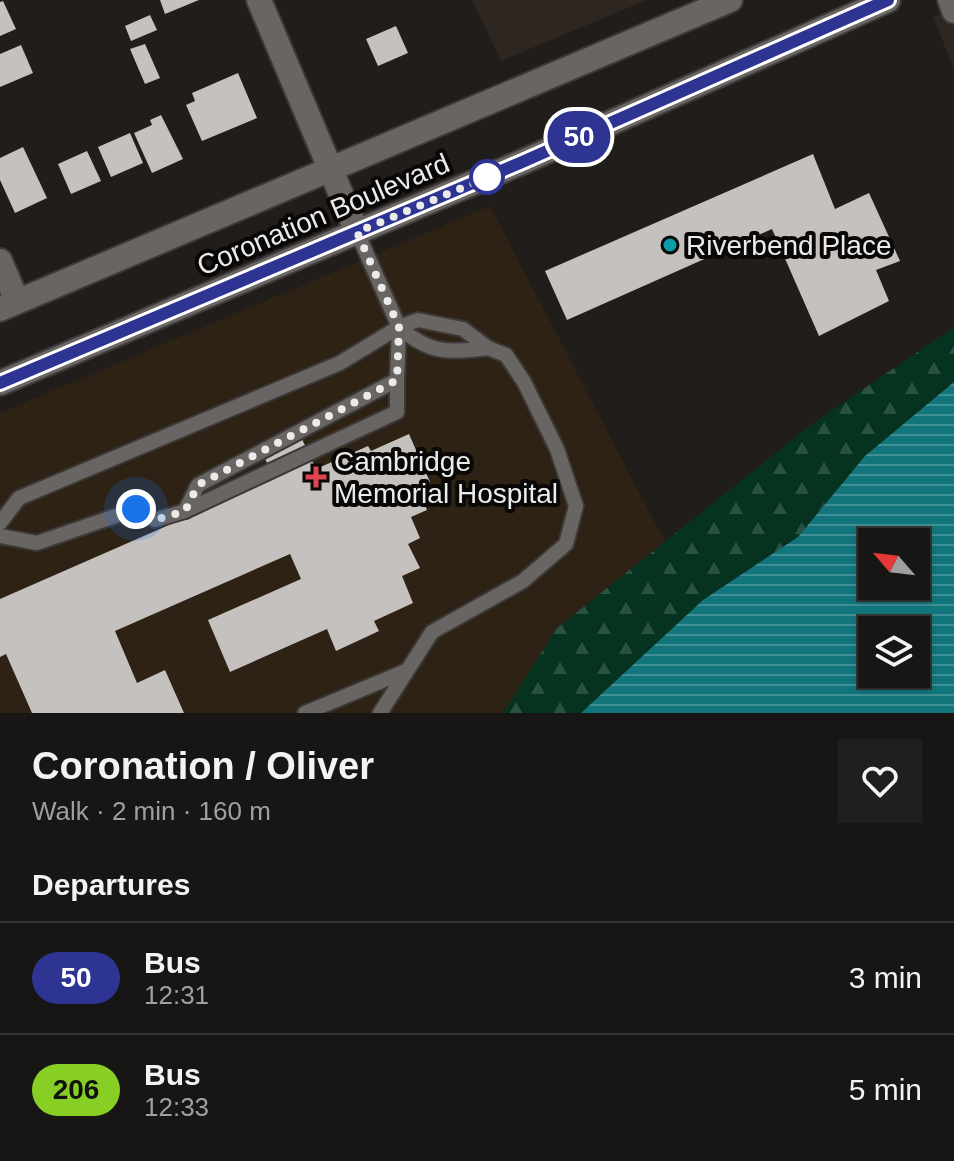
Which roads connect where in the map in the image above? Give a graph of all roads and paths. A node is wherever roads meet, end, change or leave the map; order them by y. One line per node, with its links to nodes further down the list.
1 (259, 0): 6 (main road)
2 (730, 0): 6 (main road, Coronation Boulevard)
3 (888, 0): 7 (main road, Coronation Boulevard)
4 (950, 0): 5 (main road)
5 (954, 11)
6 (329, 169): 7 (main road); 9 (main road, Coronation Boulevard)
7 (357, 232): 10 (lane); 13 (main road, Coronation Boulevard)
8 (0, 261): 9 (main road)
9 (9, 305)
10 (399, 327): 11 (lane); 11 (lane); 12 (lane); 15 (lane)
11 (488, 348): 17 (lane)
12 (397, 380): 14 (lane); 14 (lane)
13 (0, 383)
14 (185, 511): 16 (lane)
15 (0, 523)
16 (0, 536)
17 (406, 671): 18 (lane); 19 (lane)
18 (305, 713)
19 (380, 713)

